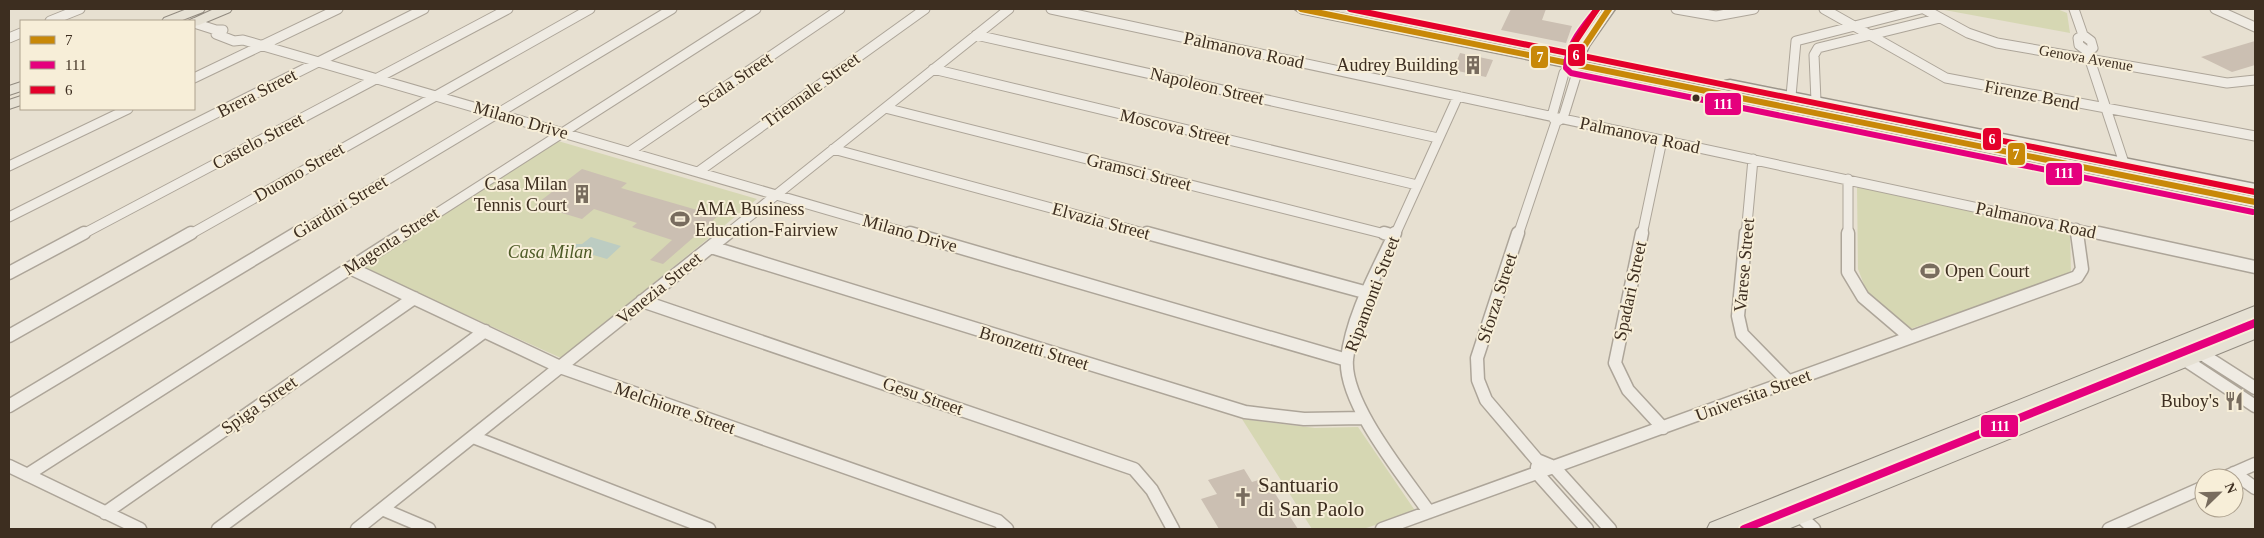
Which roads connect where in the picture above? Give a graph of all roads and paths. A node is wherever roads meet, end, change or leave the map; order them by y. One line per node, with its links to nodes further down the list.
1 (80, 9): 24 (street)
2 (198, 9): 25 (main road)
3 (224, 9): 26 (main road)
4 (338, 9): 32 (street)
5 (424, 9): 35 (street, Brera Street)
6 (508, 9): 38 (street, Castelo Street)
7 (590, 9): 40 (street, Duomo Street)
8 (672, 9): 47 (street, Giardini Street)
9 (756, 9): 49 (street, Magenta Street)
10 (840, 9): 54 (street, Scala Street)
11 (925, 9): 58 (street, Triennale Street)
12 (1009, 9): 30 (street, Venezia Street)
13 (1051, 9): 41 (street, Palmanova Road)
14 (1301, 9): 34 (main road)
15 (1349, 9): 34 (main road)
16 (1605, 9): 34 (main road)
17 (1676, 9): 18 (street)
18 (1754, 9)
19 (1824, 9): 28 (street, Firenze Bend)
20 (1923, 9): 23 (street, Genova Avenue); 28 (street)
21 (2074, 9): 33 (street)
22 (2215, 9): 29 (street)
23 (1940, 18): 31 (street); 33 (street, Genova Avenue)
24 (52, 20)
25 (179, 20)
26 (195, 23)
27 (195, 23): 32 (street, Milano Drive)
28 (1854, 26): 31 (street, Firenze Bend); 42 (street)
29 (2255, 27)
30 (976, 35): 36 (street, Venezia Street); 51 (street, Napoleon Street)
31 (1869, 35): 43 (street); 45 (street, Firenze Bend)
32 (260, 46): 35 (street, Milano Drive); 37 (street)
33 (2088, 55): 39 (street, Genova Avenue); 45 (street)
34 (1577, 59): 42 (main road); 48 (street, Sforza Street); 63 (main road)
35 (318, 62): 38 (street, Milano Drive); 64 (street, Brera Street)
36 (933, 69): 44 (street, Venezia Street); 60 (street, Moscova Street)
37 (195, 78)
38 (376, 78): 40 (street, Milano Drive); 70 (street, Castelo Street)
39 (2255, 80)
40 (434, 95): 47 (street, Milano Drive); 77 (street, Duomo Street)
41 (1458, 96): 48 (street, Palmanova Road); 51 (street, Ripamonti Street)
42 (1791, 96): 43 (main road)
43 (1816, 101): 56 (main road)
44 (885, 108): 53 (street, Venezia Street); 66 (street, Gramsci Street)
45 (2106, 109): 50 (street, Firenze Bend); 56 (street)
46 (126, 110): 57 (street)
47 (496, 113): 49 (street, Milano Drive); 86 (street, Giardini Street)
48 (1557, 119): 52 (street, Palmanova Road); 92 (street, Sforza Street)
49 (561, 132): 54 (street, Milano Drive); 69 (street, Magenta Street)
50 (2255, 136)
51 (1438, 138): 60 (street, Ripamonti Street)
52 (1662, 140): 55 (street, Palmanova Road); 89 (street, Spadari Street)
53 (833, 149): 62 (street, Venezia Street); 71 (street, Elvazia Street)
54 (629, 152): 58 (street, Milano Drive)
55 (1753, 159): 59 (street, Palmanova Road); 84 (street, Varese Street)
56 (2124, 163): 61 (main road)
57 (9, 166)
58 (698, 172): 62 (street, Milano Drive)
59 (1848, 179): 65 (street, Palmanova Road); 78 (street)
60 (1417, 185): 66 (street, Ripamonti Street)
61 (2255, 189)
62 (776, 194): 67 (street, Venezia Street); 80 (street, Milano Drive)
63 (2255, 202)
64 (9, 217)
65 (2076, 228): 68 (street, Palmanova Road); 78 (street, Universita Street)
66 (1394, 236): 71 (street, Ripamonti Street)
67 (711, 247): 73 (street, Venezia Street); 88 (street, Bronzetti Street)
68 (2255, 267)
69 (350, 268): 72 (street, Melchiorre Street); 94 (street, Magenta Street)
70 (9, 273)
71 (1368, 293): 80 (street, Ripamonti Street)
72 (414, 298): 75 (street, Melchiorre Street); 98 (street, Spiga Street)
73 (642, 301): 81 (street, Venezia Street); 106 (street, Gesu Street)
74 (2255, 312): 79 (main road)
75 (484, 331): 81 (street, Melchiorre Street); 101 (street)
76 (2255, 332): 79 (main road)
77 (9, 336)
78 (1910, 337): 84 (street, Universita Street)
79 (2184, 351): 82 (street); 83 (street); 99 (main road); 110 (main road)
80 (1347, 360): 88 (street, Ripamonti Street)
81 (560, 367): 90 (street, Venezia Street); 105 (street, Melchiorre Street)
82 (2225, 369): 83 (street); 85 (street)
83 (2209, 376): 87 (street)
84 (1789, 382): 89 (street, Universita Street)
85 (2255, 388)
86 (9, 406)
87 (2255, 406)
88 (1363, 418): 97 (street, Ripamonti Street)
89 (1663, 428): 93 (street, Universita Street)
90 (473, 437): 96 (street, Venezia Street); 104 (street)
91 (9, 466): 94 (street)
92 (1537, 467): 93 (street, Sforza Street); 97 (street); 108 (street, Sforza Street)
93 (1554, 467): 109 (street, Sforza Street)
94 (26, 475): 98 (street)
95 (2194, 491): 112 (street)
96 (382, 509): 102 (street, Venezia Street); 103 (street)
97 (1429, 512): 107 (street)
98 (105, 513): 100 (street)
99 (1807, 522): 111 (main road)
100 (140, 529)
101 (218, 529)
102 (357, 529)
103 (429, 529)
104 (709, 529)
105 (1007, 529)
106 (1173, 529)
107 (1382, 529)
108 (1588, 529)
109 (1610, 529)
110 (1718, 529)
111 (1766, 529)
112 (2109, 529)

